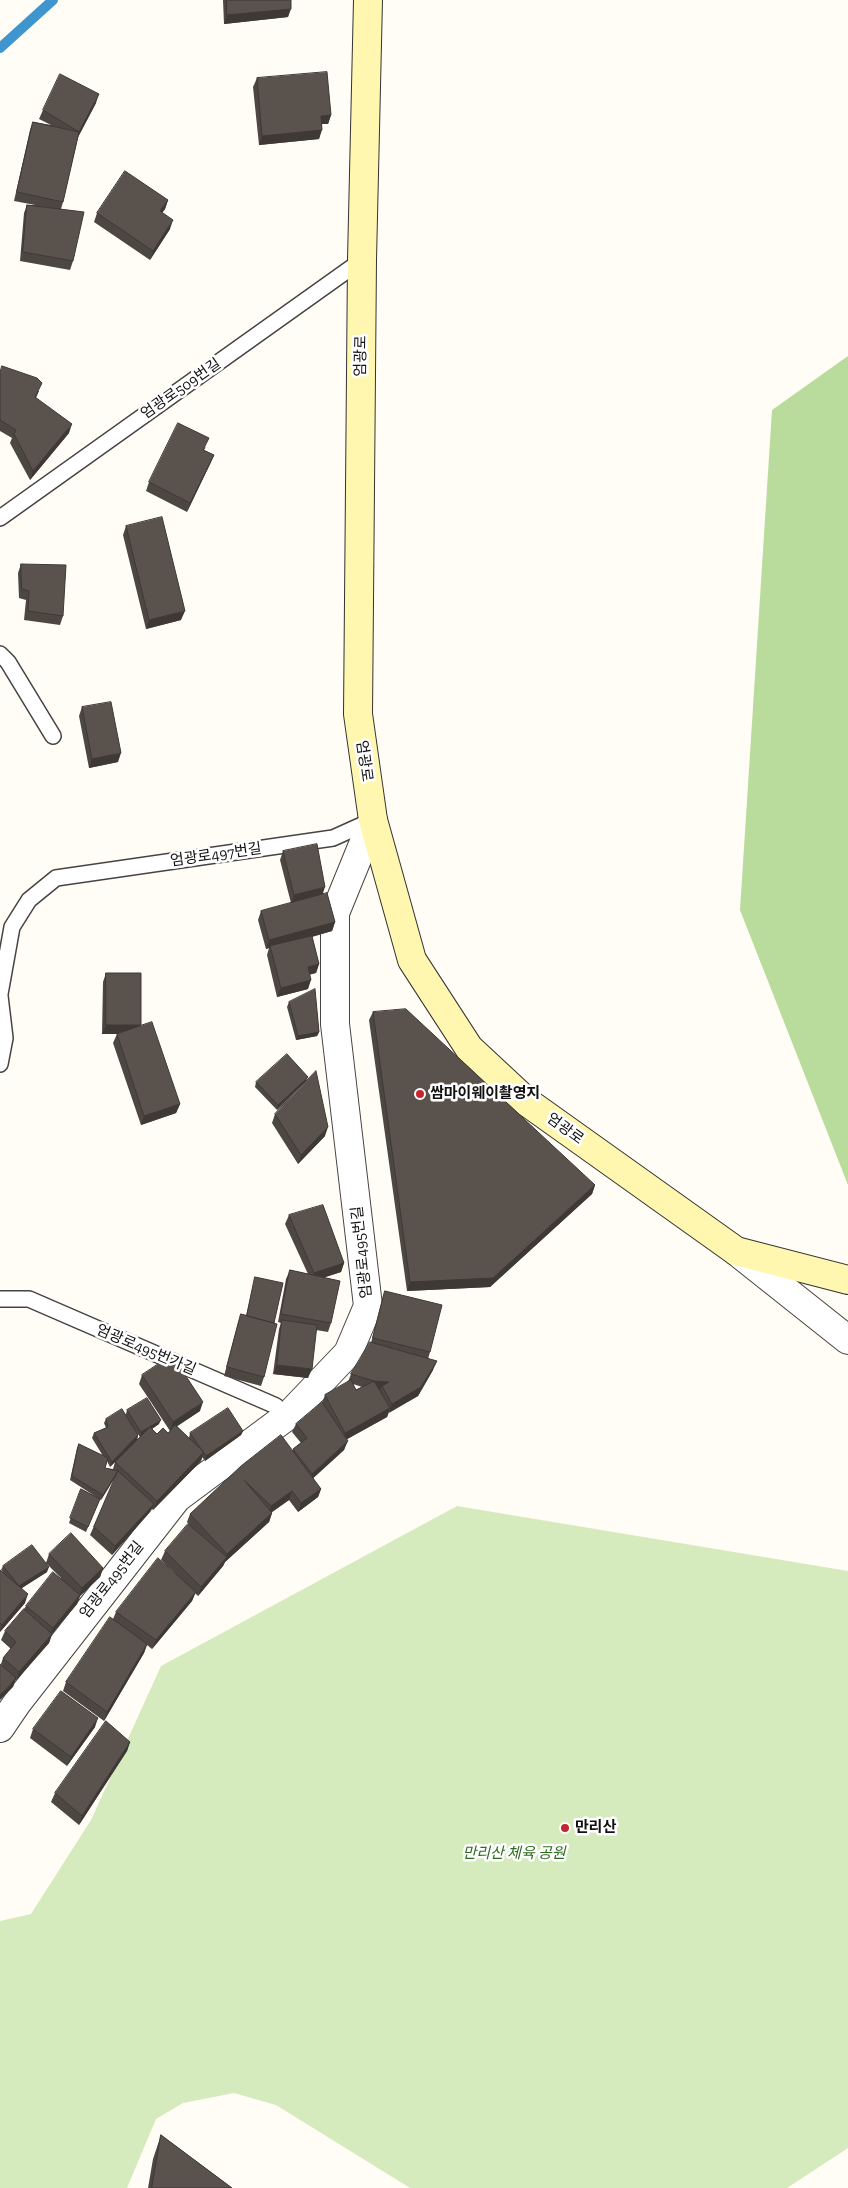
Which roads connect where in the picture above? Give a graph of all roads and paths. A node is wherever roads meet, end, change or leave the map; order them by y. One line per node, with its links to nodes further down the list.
1 (368, 0): 2 (main road, 엄광로)
2 (362, 260): 3 (lane, 엄광로509번길); 6 (main road, 엄광로)
3 (0, 518)
4 (0, 654): 5 (lane)
5 (53, 736)
6 (373, 820): 7 (lane, 엄광로497번길); 9 (main road, 엄광로); 13 (street, 엄광로495번길)
7 (0, 995): 8 (lane)
8 (0, 1064)
9 (736, 1252): 10 (main road, 엄광로); 12 (street)
10 (848, 1280)
11 (0, 1299): 13 (lane, 엄광로495번가길)
12 (848, 1340)
13 (282, 1421): 14 (street, 엄광로495번길)
14 (0, 1728)

